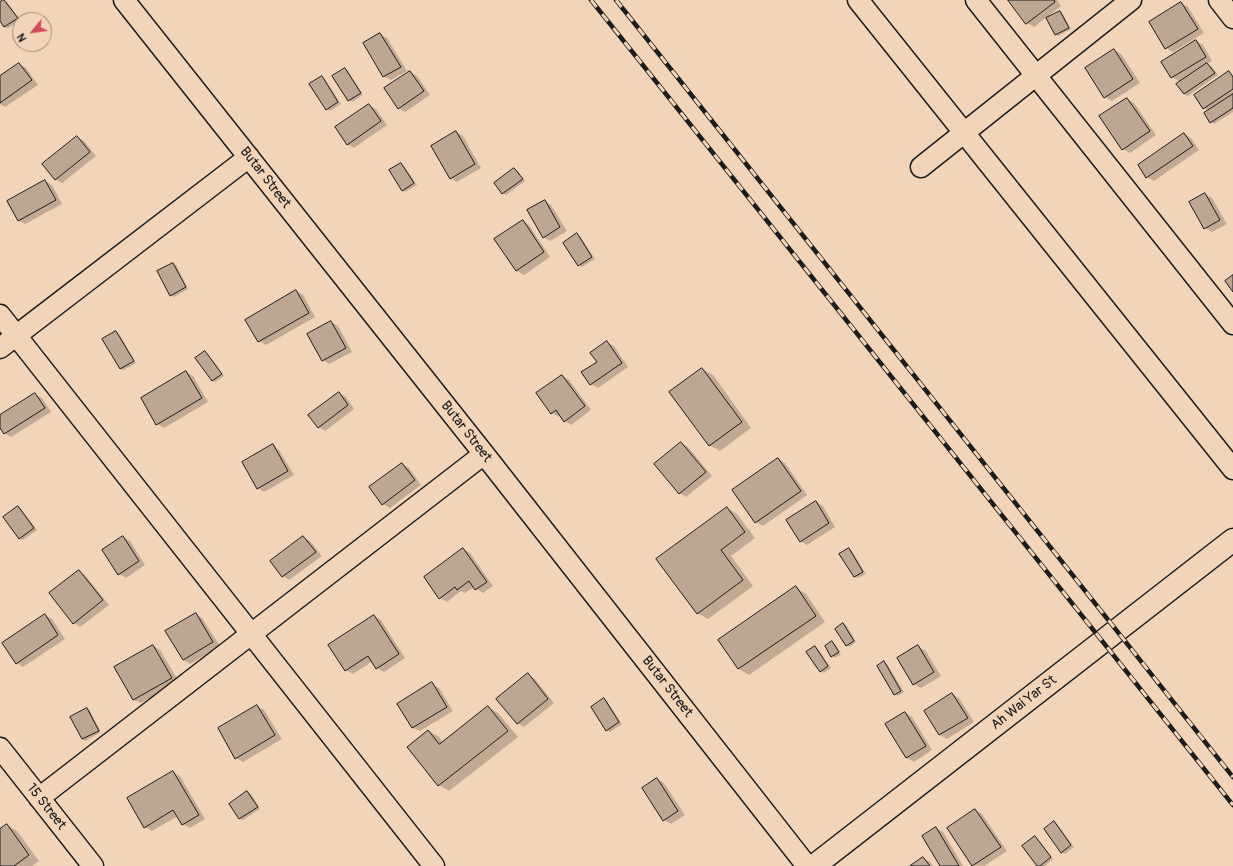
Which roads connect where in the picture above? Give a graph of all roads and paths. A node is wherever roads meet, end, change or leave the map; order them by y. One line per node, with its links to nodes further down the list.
1 (124, 0): 9 (street, Butar Street)
2 (858, 0): 8 (street)
3 (976, 0): 7 (street)
4 (1131, 0): 7 (street)
5 (1219, 0): 6 (street)
6 (1233, 18)
7 (1038, 76): 8 (street); 12 (street)
8 (965, 133): 10 (street); 16 (street)
9 (249, 157): 13 (street); 15 (street, Butar Street)
10 (921, 167)
11 (0, 316): 13 (street)
12 (1233, 324)
13 (16, 336): 14 (street); 18 (street)
14 (0, 348)
15 (484, 454): 18 (street); 23 (street, Butar Street)
16 (1233, 469)
17 (1233, 540): 24 (street, Ah Wai Yar St)
18 (251, 634): 20 (street); 22 (street)
19 (0, 748): 20 (street, 15 Street)
20 (39, 798): 21 (street, 15 Street)
21 (93, 866)
22 (434, 866)
23 (807, 866)
24 (814, 866)

